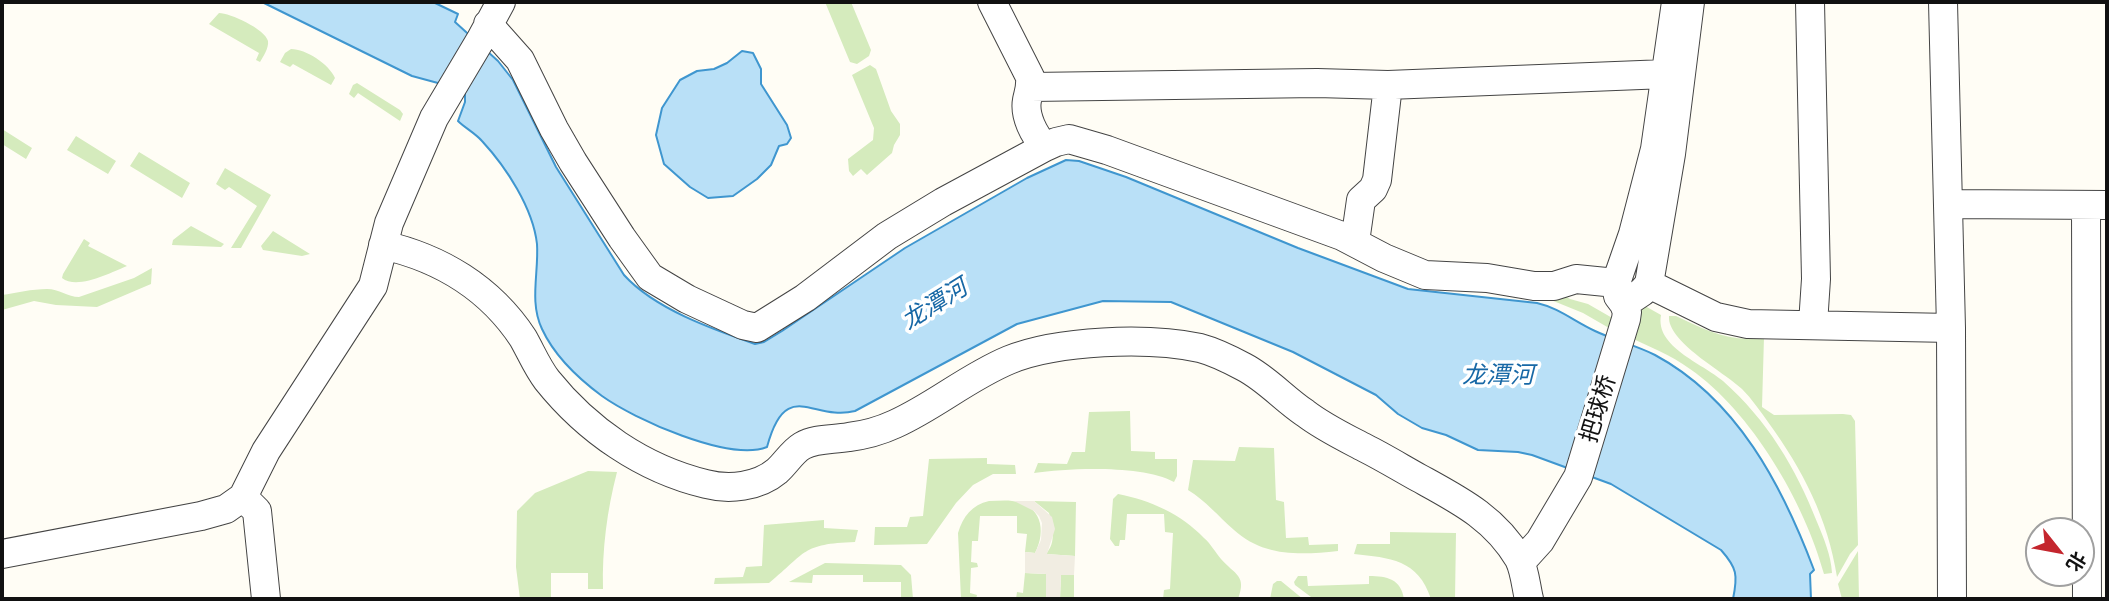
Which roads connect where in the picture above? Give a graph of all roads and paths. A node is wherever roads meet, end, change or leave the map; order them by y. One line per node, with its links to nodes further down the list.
1 (992, 2): 9 (street)
2 (1676, 2): 7 (street, 把球桥)
3 (1690, 2): 15 (street)
4 (1810, 2): 17 (street)
5 (1943, 2): 11 (street)
6 (490, 22): 10 (street); 14 (street)
7 (1665, 74): 8 (street); 16 (street, 把球桥)
8 (1388, 85): 9 (street); 13 (street)
9 (1031, 87): 10 (street)
10 (1045, 147): 13 (street)
11 (1948, 204): 12 (street); 18 (street)
12 (2097, 206): 25 (street)
13 (1355, 242): 16 (street)
14 (383, 245): 19 (street); 21 (street)
15 (1649, 284): 16 (street); 17 (street)
16 (1620, 294): 21 (street, 把球桥)
17 (1813, 324): 18 (street)
18 (1951, 328): 24 (street)
19 (243, 497): 20 (street); 22 (street)
20 (2, 554)
21 (1521, 562): 23 (street)
22 (266, 599)
23 (1529, 599)
24 (1952, 599)
25 (2087, 599)

